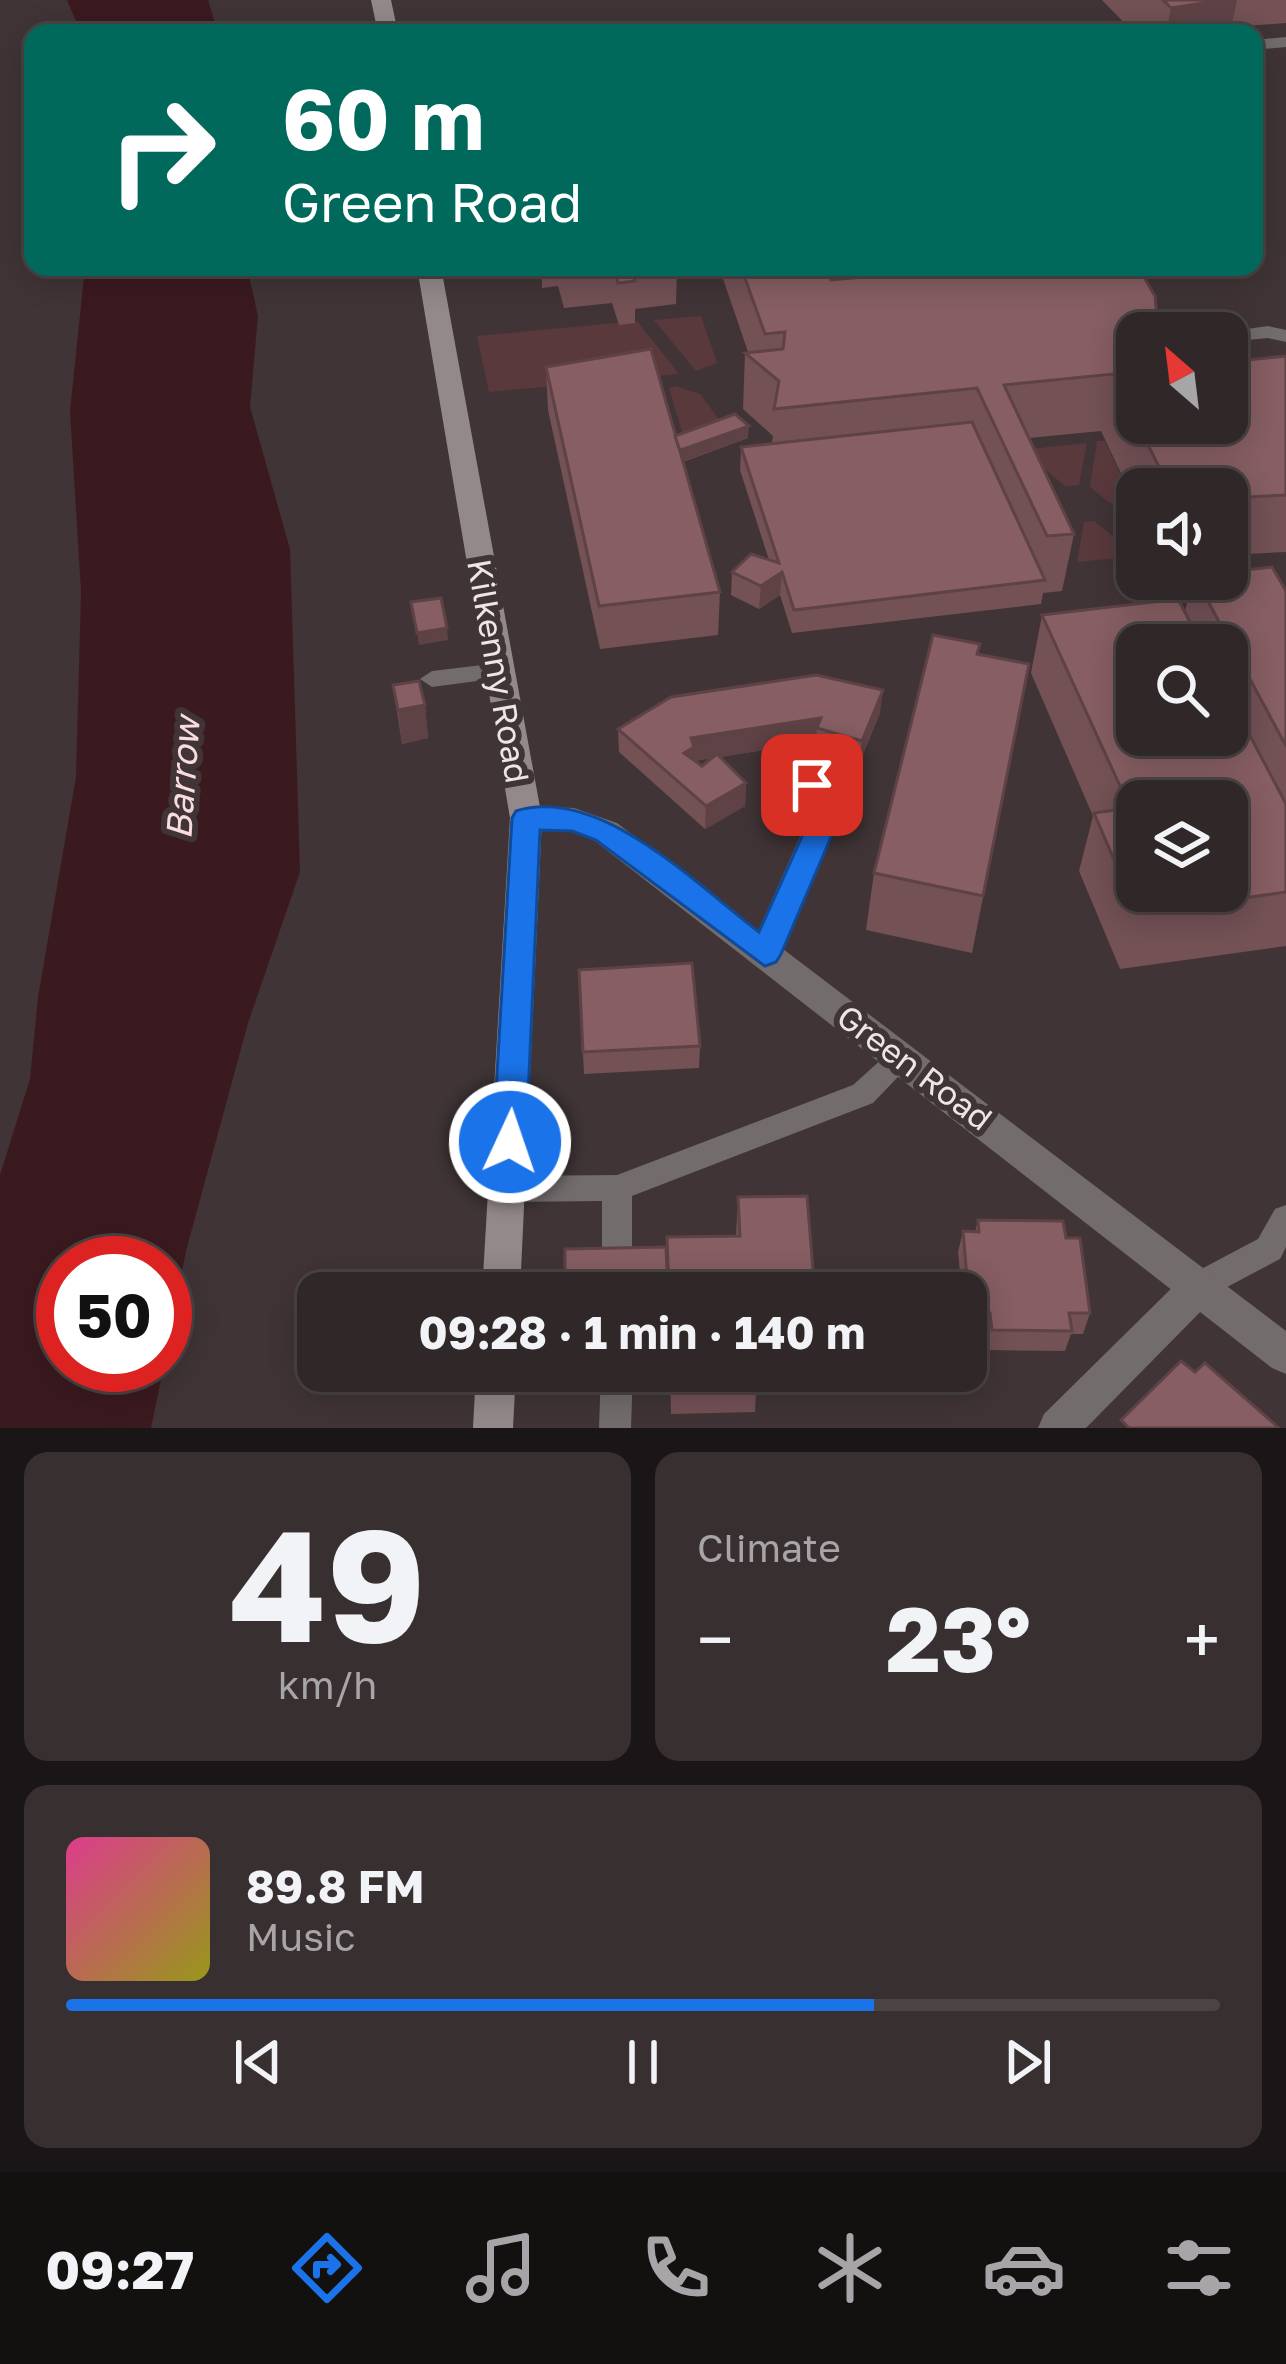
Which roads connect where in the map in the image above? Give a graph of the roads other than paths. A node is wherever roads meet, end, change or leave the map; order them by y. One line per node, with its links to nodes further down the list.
1 (1270, 43): 2 (lane)
2 (1285, 62)
3 (431, 276): 6 (main road, Kilkenny Road)
4 (1248, 334): 5 (lane)
5 (1286, 336)
6 (499, 671): 7 (lane); 9 (main road, Kilkenny Road)
7 (432, 679)
8 (812, 785): 10 (street)
9 (526, 818): 10 (street, Green Road); 13 (main road, Kilkenny Road)
10 (765, 954): 11 (street, Green Road)
11 (903, 1058): 12 (lane); 17 (street, Green Road)
12 (617, 1188): 13 (lane); 15 (lane)
13 (508, 1189): 16 (main road, Kilkenny Road)
14 (1286, 1218): 17 (lane)
15 (617, 1259)
16 (502, 1272)
17 (1201, 1285): 18 (street, Green Road); 23 (street)
18 (1286, 1354)
19 (495, 1392): 21 (main road)
20 (616, 1392): 22 (lane)
21 (493, 1428)
22 (615, 1428)
23 (1058, 1428)

